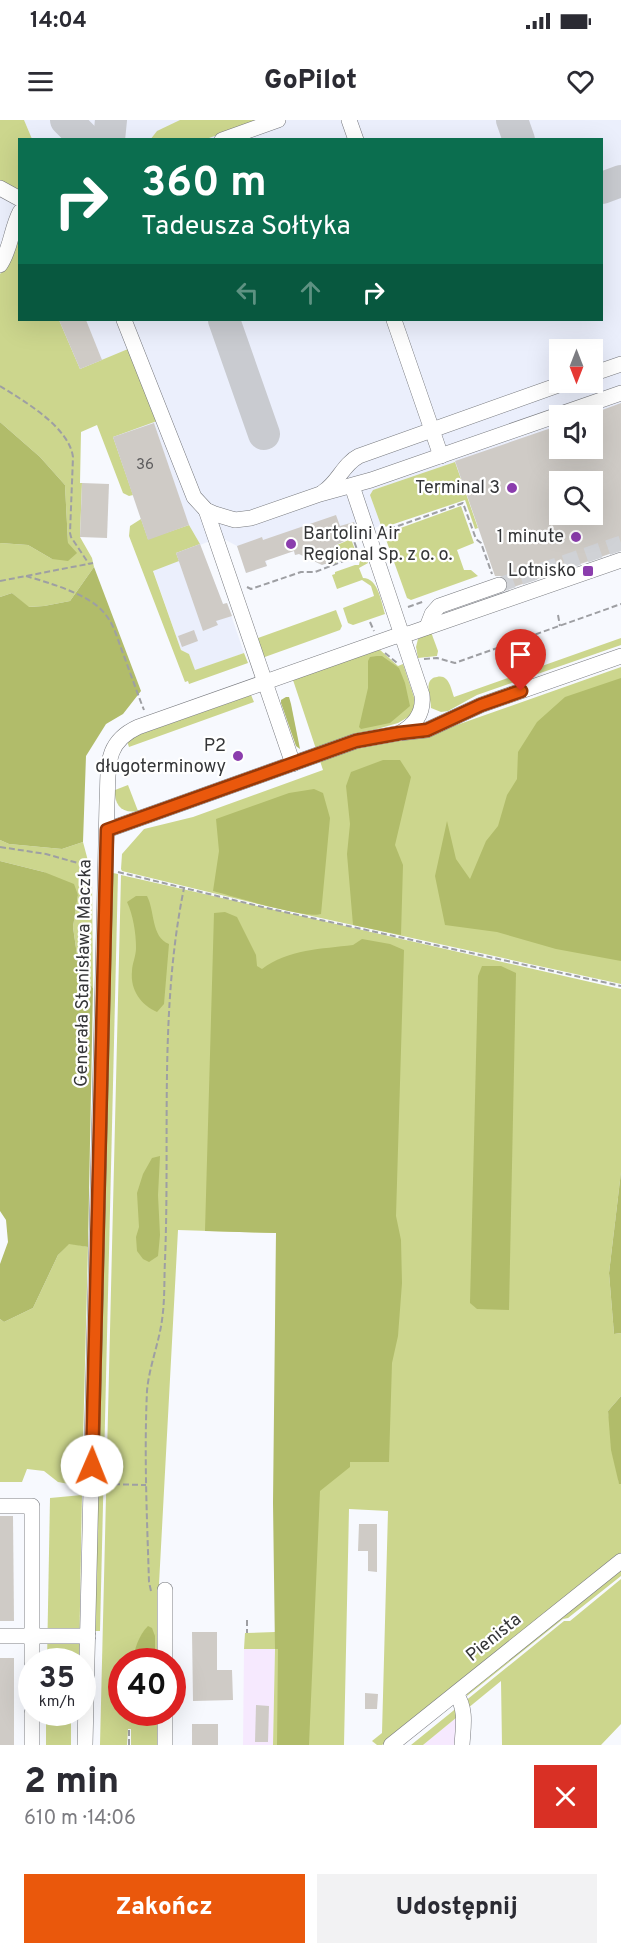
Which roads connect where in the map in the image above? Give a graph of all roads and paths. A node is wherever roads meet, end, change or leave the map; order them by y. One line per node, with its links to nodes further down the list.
1 (278, 120): 3 (street)
2 (350, 120): 4 (street)
3 (228, 138)
4 (355, 138)
5 (0, 188): 6 (street)
6 (18, 198)
7 (18, 216): 8 (street)
8 (0, 265)
9 (124, 321): 20 (street)
10 (394, 321): 16 (street)
11 (621, 364): 12 (street)
12 (603, 370)
13 (0, 386): 24 (path)
14 (549, 388): 16 (street)
15 (621, 393): 17 (street)
16 (432, 430): 17 (street); 19 (street)
17 (441, 456): 18 (street)
18 (352, 486): 19 (street); 34 (street)
19 (320, 494): 20 (street)
20 (206, 510): 39 (street)
21 (346, 531): 27 (path)
22 (381, 532): 26 (path)
23 (621, 560): 32 (street, Generała Stanisława Maczka)
24 (26, 576): 25 (path); 41 (path)
25 (0, 581)
26 (496, 581): 32 (street)
27 (244, 585)
28 (621, 604): 31 (path)
29 (558, 615): 31 (path)
30 (370, 622): 33 (path)
31 (560, 626): 37 (path)
32 (428, 627): 34 (street, Generała Stanisława Maczka)
33 (374, 631)
34 (401, 636): 39 (street, Generała Stanisława Maczka); 40 (street)
35 (379, 648): 38 (path)
36 (621, 656): 42 (street)
37 (419, 660)
38 (402, 663)
39 (264, 683): 44 (street); 45 (street, Generała Stanisława Maczka)
40 (423, 705): 42 (street); 43 (street)
41 (144, 710)
42 (457, 715): 43 (street)
43 (400, 733): 44 (street)
44 (293, 764): 45 (street)
45 (107, 830): 47 (street, Generała Stanisława Maczka)
46 (0, 847): 47 (path)
47 (106, 869): 48 (path); 59 (street, Generała Stanisława Maczka)
48 (184, 888): 49 (path); 51 (path)
49 (621, 986)
50 (105, 1484): 51 (path)
51 (146, 1485): 54 (path)
52 (0, 1506): 58 (street)
53 (621, 1561): 62 (street, Pienista)
54 (158, 1591): 61 (street)
55 (247, 1620): 56 (path)
56 (247, 1633)
57 (0, 1636): 58 (street)
58 (32, 1636): 59 (street); 60 (street)
59 (88, 1636): 67 (street, Generała Stanisława Maczka)
60 (32, 1648)
61 (164, 1648)
62 (456, 1694): 70 (street, Pienista); 71 (street)
63 (32, 1726): 66 (street)
64 (165, 1726): 69 (street)
65 (129, 1729): 68 (path)
66 (32, 1745)
67 (85, 1745)
68 (129, 1745)
69 (165, 1745)
70 (391, 1745)
71 (462, 1745)

